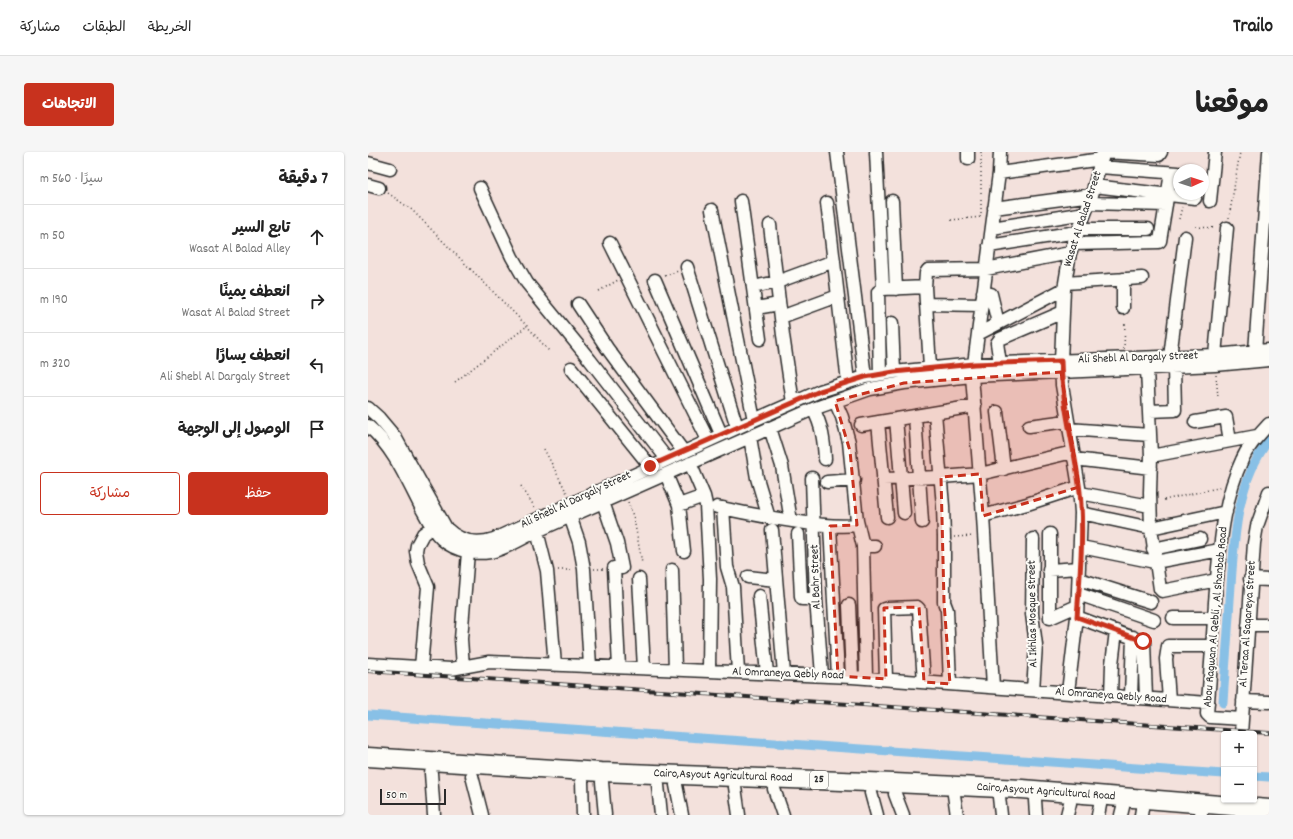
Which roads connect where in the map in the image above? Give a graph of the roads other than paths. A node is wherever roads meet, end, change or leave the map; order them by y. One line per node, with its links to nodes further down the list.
1 (837, 152): 71 (street)
2 (876, 152): 41 (street)
3 (1000, 152): 10 (street)
4 (1161, 152): 7 (street)
5 (1215, 152): 19 (street)
6 (1269, 152): 58 (street)
7 (1102, 157): 10 (street); 11 (street); 14 (street, Wasat Al Balad Street)
8 (368, 163): 9 (street)
9 (390, 169)
10 (999, 173): 22 (street)
11 (1173, 173)
12 (1173, 180): 15 (street)
13 (480, 188): 59 (street)
14 (1090, 199): 15 (street); 15 (street); 22 (street); 24 (street); 27 (street, Wasat Al Balad Street)
15 (1167, 200): 16 (street); 31 (street)
16 (1173, 200)
17 (741, 201): 37 (street)
18 (892, 201): 40 (street)
19 (1210, 201)
20 (827, 203): 32 (street)
21 (712, 210): 83 (street)
22 (990, 213): 24 (street)
23 (770, 225): 36 (street)
24 (992, 228): 30 (street)
25 (1227, 228): 60 (street)
26 (1148, 229): 27 (street)
27 (1078, 230): 30 (street); 31 (street, Wasat Al Balad Street)
28 (1185, 237): 61 (street)
29 (610, 243): 97 (street)
30 (990, 246): 34 (street)
31 (1071, 248): 34 (street); 38 (street, Wasat Al Balad Street)
32 (834, 261): 36 (street); 43 (street)
33 (687, 267): 91 (street)
34 (986, 269): 39 (street); 42 (street)
35 (655, 280): 93 (street)
36 (777, 282): 37 (street); 45 (street)
37 (753, 286): 48 (street)
38 (1064, 286): 49 (street); 50 (street, Wasat Al Balad Street); 53 (street)
39 (925, 287): 40 (street); 46 (street)
40 (896, 289): 41 (street)
41 (880, 291): 69 (street)
42 (983, 292): 47 (street); 53 (street)
43 (838, 296): 51 (street); 72 (street)
44 (578, 304): 56 (street)
45 (779, 304): 48 (street); 51 (street)
46 (926, 304): 47 (street); 66 (street)
47 (982, 305): 54 (street)
48 (756, 308): 55 (street)
49 (1123, 308)
50 (1063, 312): 62 (street); 64 (street, Wasat Al Balad Street)
51 (781, 318): 74 (street)
52 (892, 323): 68 (street)
53 (998, 323): 54 (street)
54 (978, 334): 63 (street)
55 (760, 339)
56 (607, 348): 59 (street); 99 (street)
57 (1269, 350): 58 (street, Ali Shebl Al Dargaly Street); 60 (street, Ali Shebl Al Dargaly Street)
58 (1256, 352): 60 (street, Ali Shebl Al Dargaly Street)
59 (590, 360): 102 (street)
60 (1215, 360): 61 (street, Ali Shebl Al Dargaly Street)
61 (1172, 362): 64 (street, Ali Shebl Al Dargaly Street); 67 (street, Ali Shebl Al Dargaly Street); 78 (street)
62 (1000, 363): 63 (street, Ali Shebl Al Dargaly Street); 64 (street, Ali Shebl Al Dargaly Street)
63 (974, 364): 66 (street, Ali Shebl Al Dargaly Street)
64 (1061, 367): 67 (street, Ali Shebl Al Dargaly Street); 70 (street, Ali Shebl Al Dargaly Street); 88 (street, Wasat Al Balad Street)
65 (571, 368): 105 (street)
66 (930, 368): 68 (street, Ali Shebl Al Dargaly Street)
67 (1147, 369): 78 (street)
68 (894, 372): 69 (street, Ali Shebl Al Dargaly Street)
69 (880, 374): 71 (street, Ali Shebl Al Dargaly Street)
70 (972, 376): 73 (street, Ali Shebl Al Dargaly Street); 75 (street)
71 (865, 377): 72 (street, Ali Shebl Al Dargaly Street)
72 (848, 382): 74 (street, Ali Shebl Al Dargaly Street)
73 (835, 401): 77 (street, Ali Shebl Al Dargaly Street); 115 (street)
74 (793, 403): 83 (street, Ali Shebl Al Dargaly Street)
75 (974, 406): 80 (street); 109 (street)
76 (368, 408): 105 (street, Ali Shebl Al Dargaly Street)
77 (813, 409): 92 (street, Ali Shebl Al Dargaly Street); 103 (street)
78 (1149, 411): 94 (street)
79 (997, 412): 106 (street)
80 (936, 413): 81 (street); 110 (street)
81 (915, 416): 82 (street); 114 (street)
82 (896, 419): 84 (street); 113 (street)
83 (754, 420): 91 (street, Ali Shebl Al Dargaly Street)
84 (878, 422): 87 (street); 112 (street)
85 (1195, 422): 98 (street)
86 (1269, 424): 95 (street, Abou Ragwan Al Qebli , Al Shanbab Road)
87 (861, 425)
88 (1068, 425): 90 (street); 94 (street); 100 (street, Wasat Al Balad Street)
89 (368, 426): 136 (street, Ali Shebl Al Dargaly Street)
90 (1029, 426)
91 (737, 427): 93 (street, Ali Shebl Al Dargaly Street)
92 (770, 428): 96 (street, Ali Shebl Al Dargaly Street); 131 (street)
93 (721, 434): 97 (street, Ali Shebl Al Dargaly Street)
94 (1149, 435): 101 (street)
95 (1257, 436): 98 (street); 124 (street, Abou Ragwan Al Qebli , Al Shanbab Road)
96 (750, 437): 104 (street, Ali Shebl Al Dargaly Street); 130 (street)
97 (708, 440): 99 (street, Ali Shebl Al Dargaly Street)
98 (1230, 441): 101 (street)
99 (683, 451): 102 (street, Ali Shebl Al Dargaly Street)
100 (1074, 455): 106 (street); 107 (street); 117 (street, Wasat Al Balad Street)
101 (1151, 456): 107 (street)
102 (667, 458): 105 (street, Ali Shebl Al Dargaly Street)
103 (825, 459)
104 (690, 463): 108 (street, Ali Shebl Al Dargaly Street); 119 (street)
105 (650, 466)
106 (1004, 468): 109 (street)
107 (1151, 468): 122 (street)
108 (666, 474): 120 (street, Ali Shebl Al Dargaly Street); 121 (street)
109 (980, 474): 110 (street); 128 (street)
110 (941, 477): 114 (street); 190 (street)
111 (812, 478): 133 (street, Al Bahr Street)
112 (883, 478): 113 (street); 129 (street)
113 (901, 478): 114 (street); 125 (street)
114 (919, 478): 132 (street)
115 (854, 480): 116 (street); 134 (street)
116 (828, 482)
117 (1079, 490): 122 (street); 126 (street, Wasat Al Balad Street); 128 (street)
118 (1269, 492): 155 (street, Al Teraa Al Saqareya Street)
119 (705, 500): 121 (street); 123 (street); 180 (street)
120 (603, 502): 127 (street, Ali Shebl Al Dargaly Street); 176 (street)
121 (679, 505): 147 (street)
122 (1150, 506): 137 (street)
123 (723, 508): 130 (street); 181 (street)
124 (1226, 512): 137 (street); 146 (street, Abou Ragwan Al Qebli , Al Shanbab Road)
125 (904, 513)
126 (1081, 513): 137 (street); 144 (street, Wasat Al Balad Street)
127 (570, 516): 139 (street, Ali Shebl Al Dargaly Street); 174 (street)
128 (983, 516): 191 (street)
129 (888, 517)
130 (769, 518): 131 (street)
131 (791, 521): 133 (street)
132 (922, 522)
133 (815, 524): 135 (street); 160 (street, Al Bahr Street)
134 (858, 525): 135 (street); 187 (street)
135 (830, 526): 185 (street)
136 (432, 527): 148 (street, Ali Shebl Al Dargaly Street); 177 (street)
137 (1151, 528): 145 (street)
138 (772, 530): 156 (street)
139 (537, 531): 148 (street, Ali Shebl Al Dargaly Street); 173 (street)
140 (798, 534): 160 (street)
141 (1050, 534): 151 (street)
142 (1033, 539): 192 (street, Al Ikhlas Mosque Street)
143 (1200, 539): 145 (street)
144 (1081, 547): 149 (street); 152 (street, Wasat Al Balad Street)
145 (1153, 549): 149 (street)
146 (1220, 550): 149 (street); 157 (street, Abou Ragwan Al Qebli , Al Shanbab Road)
147 (684, 551)
148 (468, 552): 175 (street)
149 (1155, 562): 157 (street)
150 (672, 570): 179 (street)
151 (1049, 570): 152 (street); 163 (street)
152 (1079, 574): 161 (street); 163 (street, Wasat Al Balad Street)
153 (748, 577): 156 (street)
154 (639, 579): 178 (street)
155 (1250, 579): 158 (street); 167 (street, Al Teraa Al Saqareya Street)
156 (776, 580): 183 (street)
157 (1217, 580): 165 (street, Abou Ragwan Al Qebli , Al Shanbab Road)
158 (1269, 580)
159 (759, 596): 182 (street)
160 (816, 599): 184 (street, Al Bahr Street)
161 (1151, 602)
162 (849, 606): 186 (street)
163 (1077, 606): 166 (street); 169 (street); 193 (street, Wasat Al Balad Street)
164 (1173, 618): 165 (street)
165 (1214, 618): 171 (street, Abou Ragwan Al Qebli , Al Shanbab Road)
166 (1154, 620)
167 (1248, 625): 168 (street); 198 (street, Al Teraa Al Saqareya Street)
168 (1269, 625)
169 (1116, 631): 170 (street); 194 (street)
170 (1133, 637): 195 (street); 196 (street)
171 (1212, 646): 197 (street); 200 (street, Abou Ragwan Al Qebli , Al Shanbab Road)
172 (368, 664): 177 (street, Al Omraneya Qebly Road)
173 (555, 665): 174 (street, Al Omraneya Qebly Road); 175 (street, Al Omraneya Qebly Road)
174 (590, 666): 176 (street, Al Omraneya Qebly Road)
175 (462, 667): 177 (street, Al Omraneya Qebly Road)
176 (619, 667): 178 (street, Al Omraneya Qebly Road)
177 (421, 668)
178 (644, 668): 179 (street, Al Omraneya Qebly Road)
179 (675, 669): 180 (street, Al Omraneya Qebly Road)
180 (709, 671): 181 (street, Al Omraneya Qebly Road)
181 (738, 672): 182 (street, Al Omraneya Qebly Road)
182 (767, 673): 183 (street, Al Omraneya Qebly Road)
183 (784, 674): 184 (street, Al Omraneya Qebly Road)
184 (822, 676): 185 (street, Al Omraneya Qebly Road)
185 (838, 676): 186 (street, Al Omraneya Qebly Road)
186 (852, 677): 187 (street, Al Omraneya Qebly Road)
187 (866, 678): 188 (street, Al Omraneya Qebly Road)
188 (886, 679): 189 (street, Al Omraneya Qebly Road); 189 (street)
189 (924, 682): 190 (street, Al Omraneya Qebly Road)
190 (950, 684): 191 (street, Al Omraneya Qebly Road)
191 (993, 687): 192 (street, Al Omraneya Qebly Road)
192 (1033, 690): 193 (street, Al Omraneya Qebly Road)
193 (1068, 692): 194 (street, Al Omraneya Qebly Road)
194 (1111, 696): 195 (street, Al Omraneya Qebly Road)
195 (1131, 697): 196 (street, Al Omraneya Qebly Road)
196 (1146, 698): 197 (street, Al Omraneya Qebly Road)
197 (1169, 700): 200 (street, Al Omraneya Qebly Road)
198 (1243, 701): 199 (street); 201 (street, Al Teraa Al Saqareya Street)
199 (1269, 702)
200 (1208, 703): 201 (street, Abou Ragwan Al Qebli , Al Shanbab Road)
201 (1242, 719): 202 (street, Al Teraa Al Saqareya Street)
202 (1242, 731)
203 (368, 757): 205 (highway, Cairo,Asyout Agricultural Road / 25)
204 (368, 769): 205 (highway, Cairo,Asyout Agricultural Road / 25)
205 (440, 770): 206 (highway, Cairo,Asyout Agricultural Road / 25); 211 (highway, Cairo,Asyout Agricultural Road / 25); 225 (street)
206 (472, 776): 207 (highway, Cairo,Asyout Agricultural Road / 25); 226 (street)
207 (582, 781): 208 (highway, Cairo,Asyout Agricultural Road / 25); 227 (street)
208 (602, 782): 209 (highway, Cairo,Asyout Agricultural Road / 25); 228 (street)
209 (658, 784): 210 (highway, Cairo,Asyout Agricultural Road / 25); 229 (street)
210 (676, 785): 212 (highway, Cairo,Asyout Agricultural Road / 25); 230 (street)
211 (783, 786): 212 (highway, Cairo,Asyout Agricultural Road / 25); 213 (highway, Cairo,Asyout Agricultural Road / 25); 217 (highway, Cairo,Asyout Agricultural Road / 25); 232 (street)
212 (735, 787): 231 (street)
213 (871, 793): 214 (highway, Cairo,Asyout Agricultural Road / 25); 233 (street)
214 (895, 794): 215 (highway, Cairo,Asyout Agricultural Road / 25); 234 (street)
215 (954, 795): 216 (highway, Cairo,Asyout Agricultural Road / 25); 235 (street)
216 (999, 797): 219 (highway, Cairo,Asyout Agricultural Road / 25); 236 (street)
217 (1221, 802)
218 (1238, 803): 221 (highway, Cairo,Asyout Agricultural Road / 25)
219 (1035, 808): 220 (highway, Cairo,Asyout Agricultural Road / 25)
220 (1069, 809): 222 (highway, Cairo,Asyout Agricultural Road / 25)
221 (1269, 809)
222 (1099, 810): 223 (highway, Cairo,Asyout Agricultural Road / 25)
223 (1122, 811): 224 (highway, Cairo,Asyout Agricultural Road / 25)
224 (1141, 812): 237 (highway, Cairo,Asyout Agricultural Road / 25)
225 (434, 815)
226 (482, 815)
227 (583, 815)
228 (605, 815)
229 (661, 815)
230 (682, 815)
231 (738, 815)
232 (783, 815)
233 (877, 815)
234 (903, 815)
235 (957, 815)
236 (1001, 815)
237 (1206, 815)

